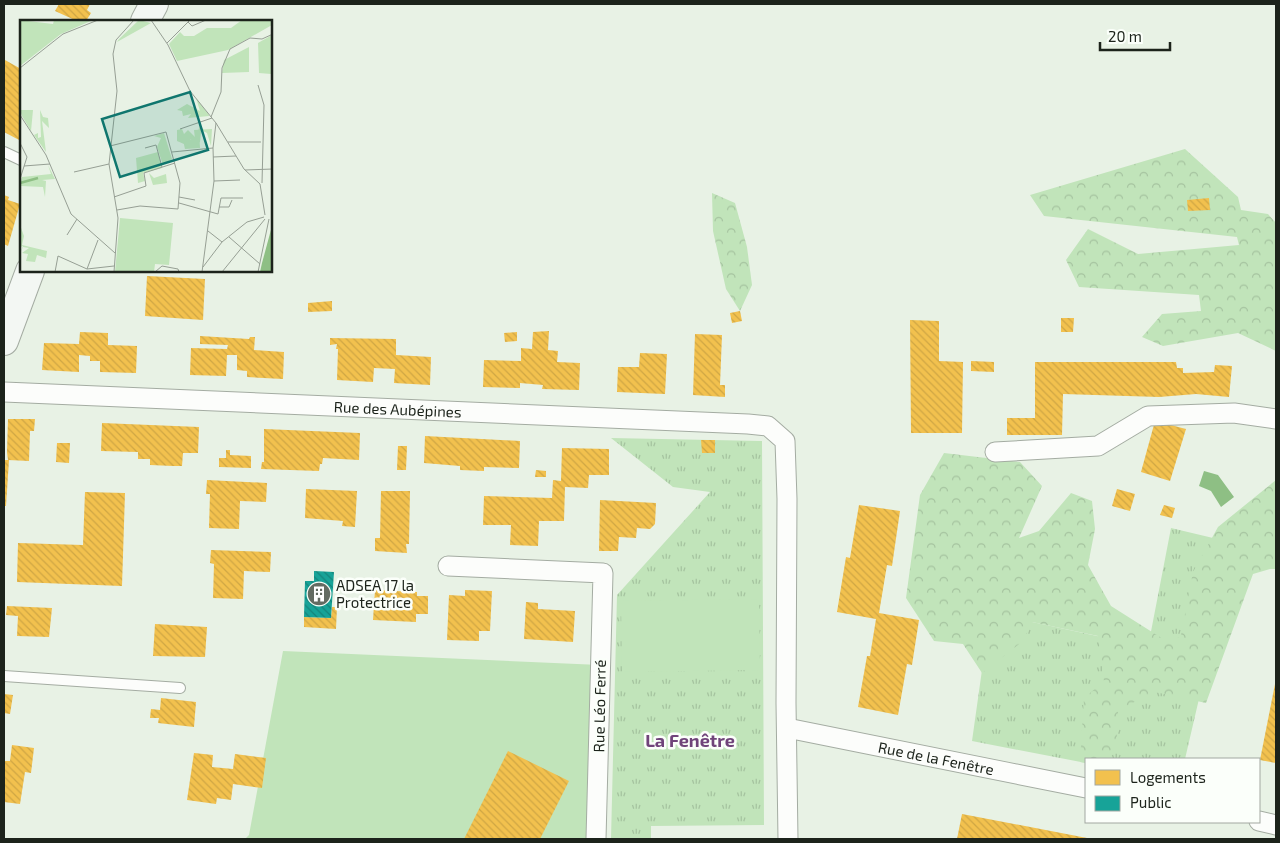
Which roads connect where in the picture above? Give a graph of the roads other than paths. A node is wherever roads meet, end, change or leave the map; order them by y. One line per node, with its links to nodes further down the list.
1 (154, 4): 2 (street)
2 (146, 20)
3 (4, 152): 4 (lane)
4 (20, 160)
5 (30, 272): 6 (street)
6 (4, 342)
7 (4, 392): 13 (street, Rue des Aubépines)
8 (1276, 419): 9 (street)
9 (995, 452)
10 (448, 566): 17 (street, Rue Léo Ferré)
11 (4, 676): 12 (lane)
12 (180, 688)
13 (787, 728): 14 (street, Rue de la Fenêtre); 18 (street)
14 (1085, 788)
15 (1260, 821): 16 (street)
16 (1276, 825)
17 (596, 839)
18 (788, 839)

